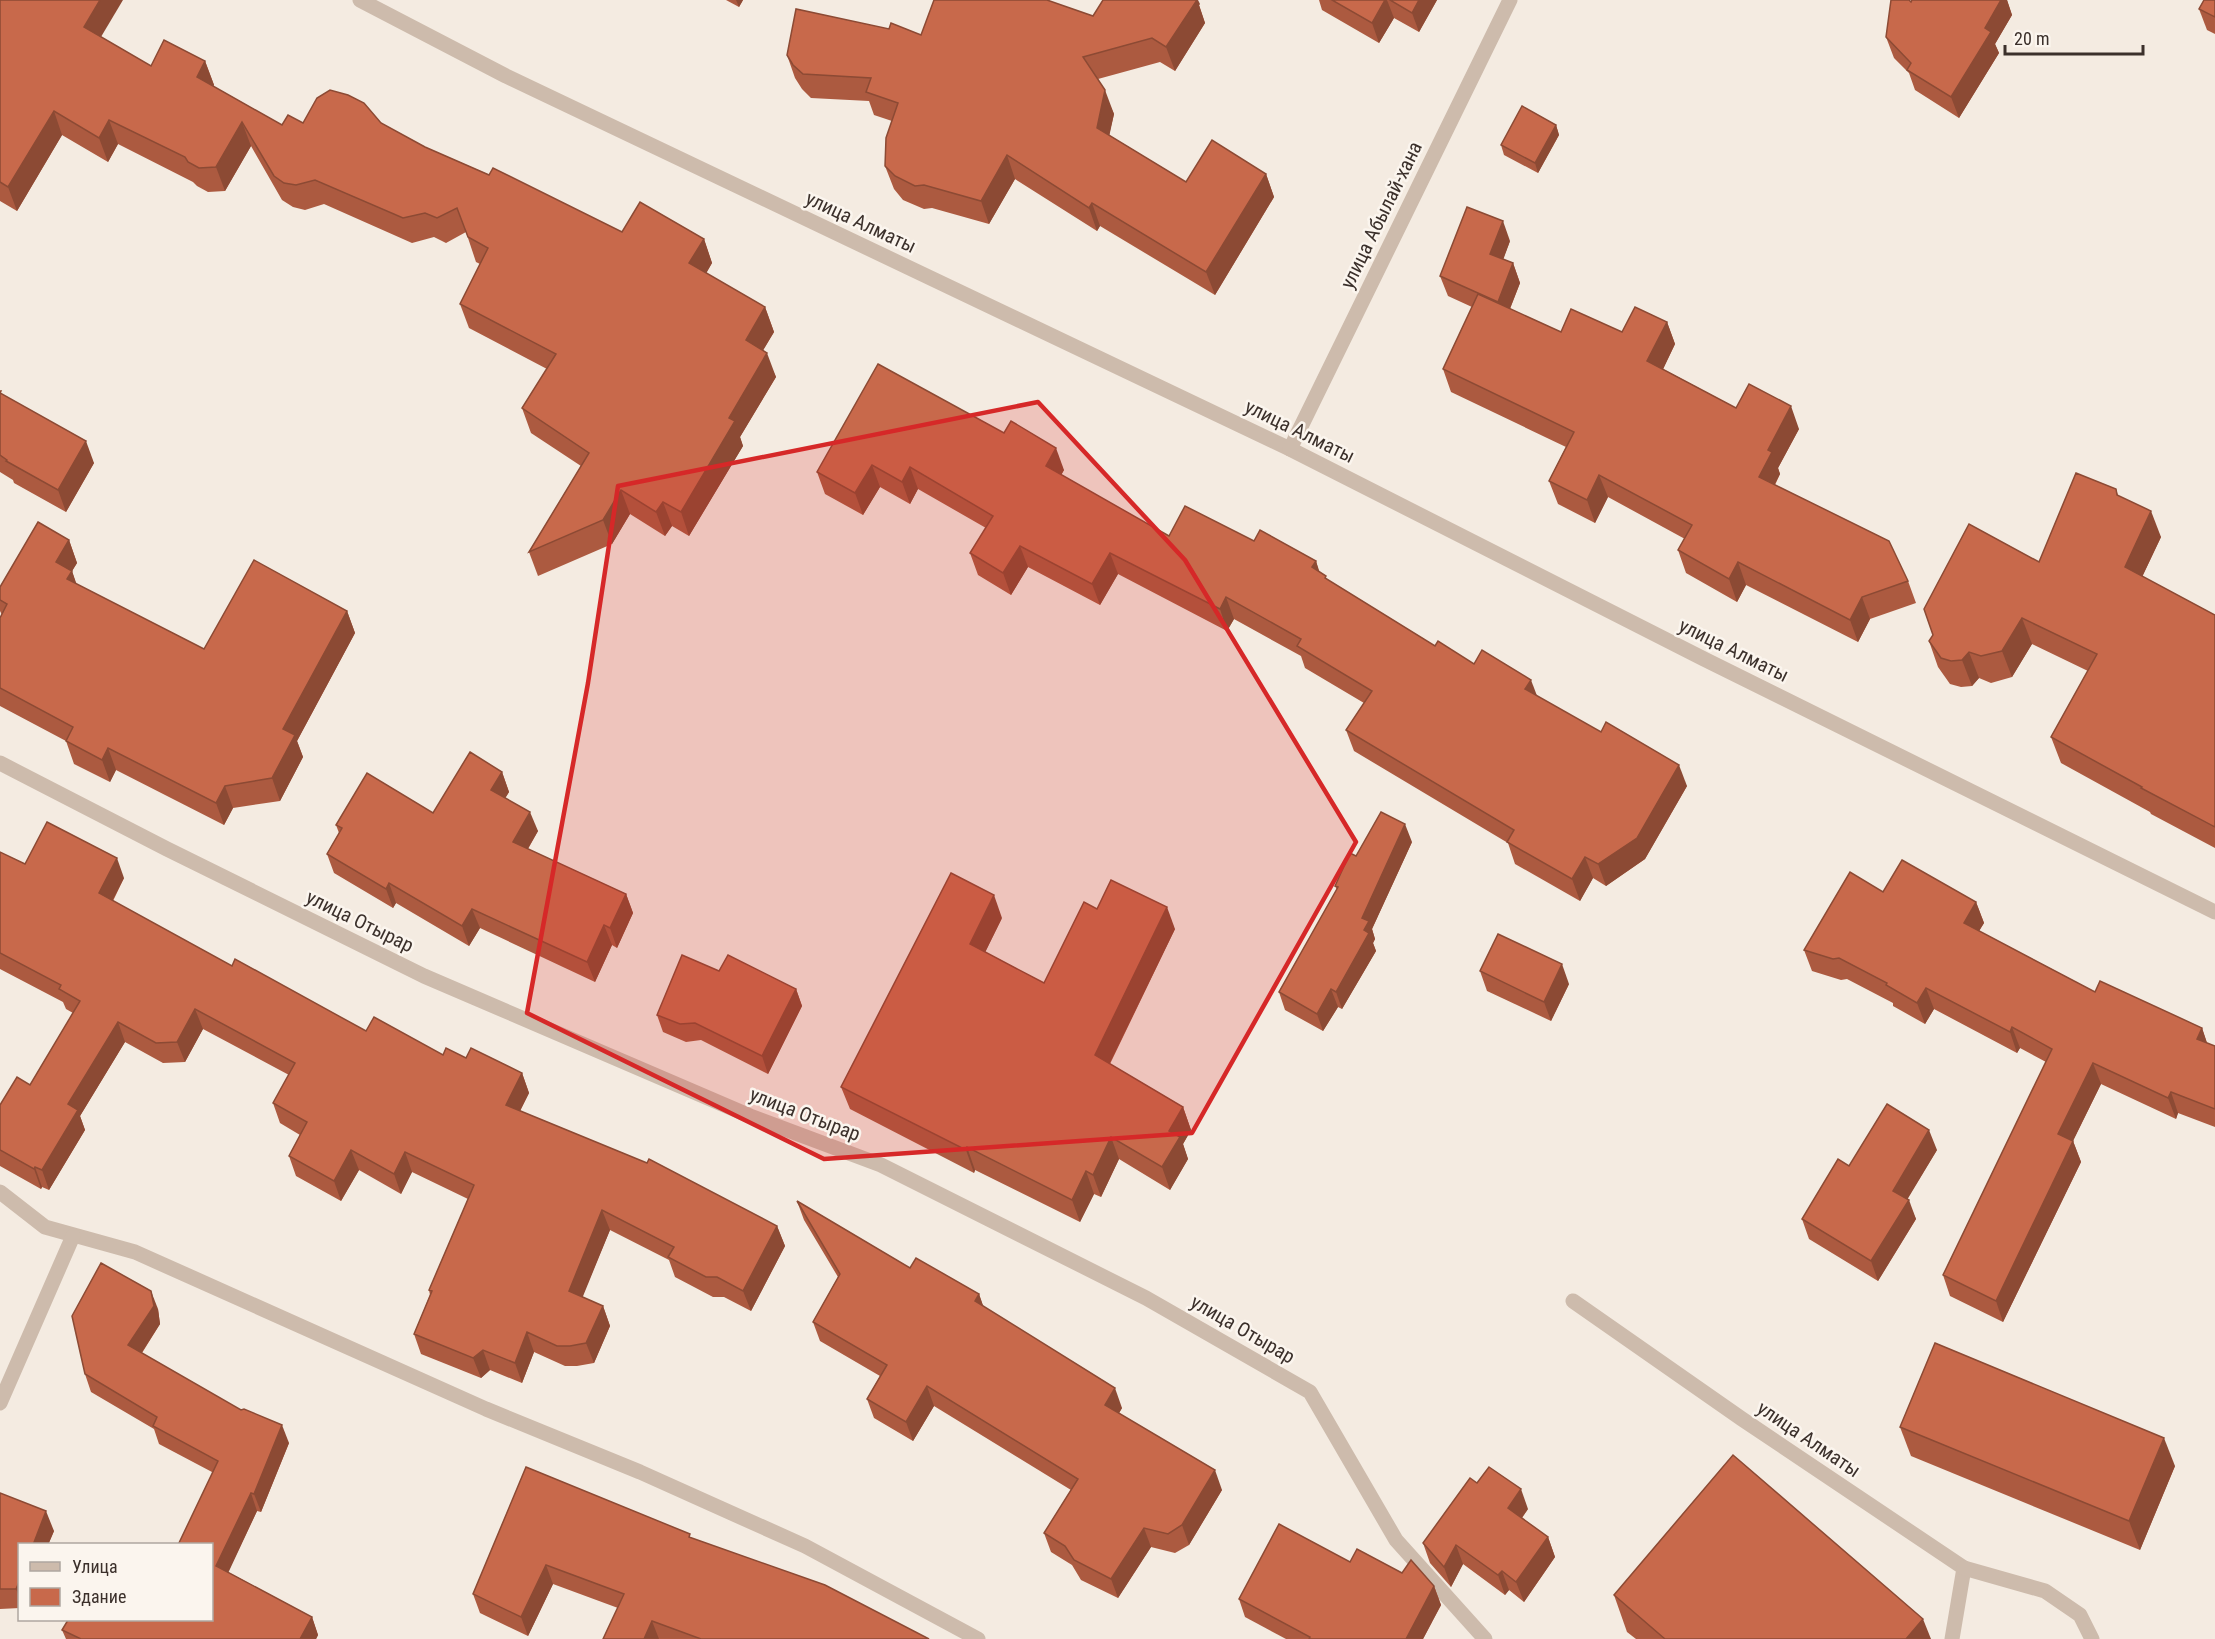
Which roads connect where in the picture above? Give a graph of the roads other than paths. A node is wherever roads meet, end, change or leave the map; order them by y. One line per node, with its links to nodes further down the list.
1 (360, 0): 3 (street, улица Алматы)
2 (1510, 0): 3 (street, улица Абылай-хана)
3 (1290, 449): 5 (street, улица Алматы)
4 (0, 763): 12 (street, улица Отырар)
5 (2215, 912)
6 (0, 1191): 7 (street)
7 (73, 1236): 9 (street); 11 (street)
8 (1573, 1301): 10 (street, улица Алматы)
9 (0, 1403)
10 (1964, 1568): 13 (street); 14 (street, улица Алматы)
11 (978, 1639)
12 (1485, 1639)
13 (1952, 1639)
14 (2092, 1639)

